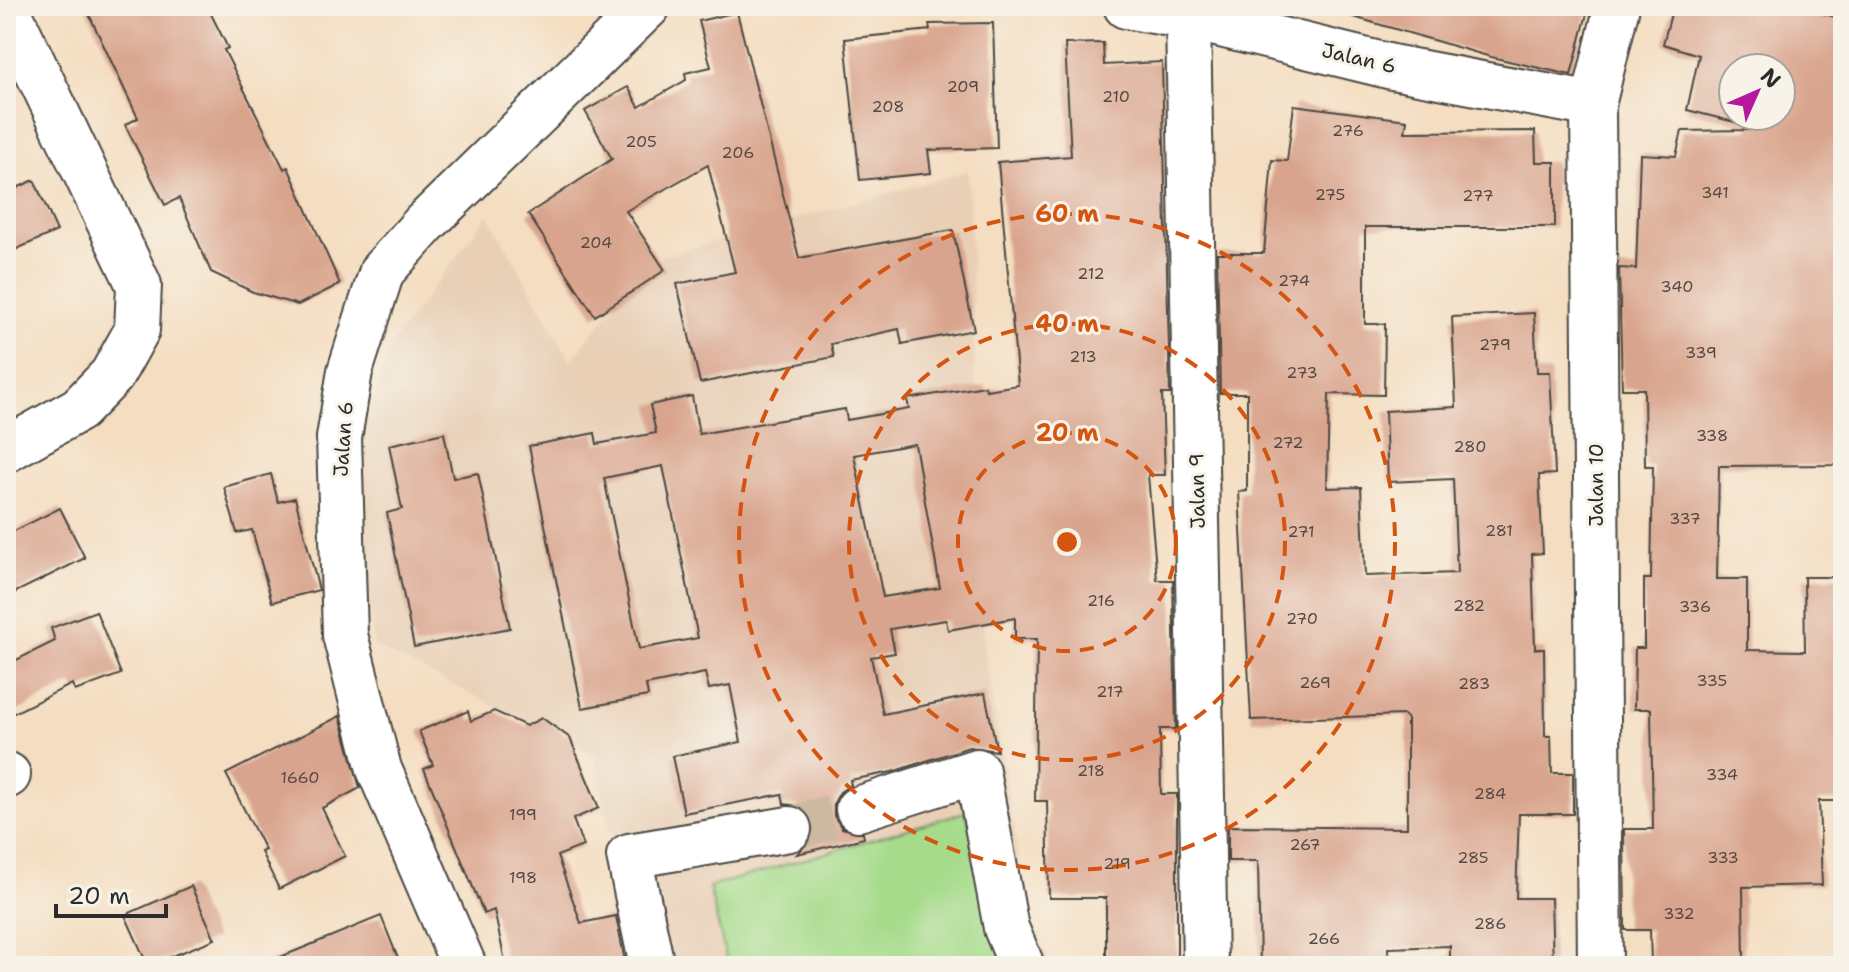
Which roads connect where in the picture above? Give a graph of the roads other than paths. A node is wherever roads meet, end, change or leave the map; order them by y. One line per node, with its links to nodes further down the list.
1 (6, 6): 7 (street)
2 (648, 6): 10 (street, Jalan 6)
3 (1126, 6): 5 (street, Jalan 6)
4 (1617, 6): 6 (street, Jalan 10)
5 (1188, 17): 6 (street, Jalan 6); 13 (street, Jalan 9)
6 (1593, 105): 14 (street, Jalan 10)
7 (6, 450)
8 (858, 809): 12 (street)
9 (789, 829): 11 (street)
10 (464, 966)
11 (652, 966)
12 (1022, 966)
13 (1205, 966)
14 (1600, 966)

